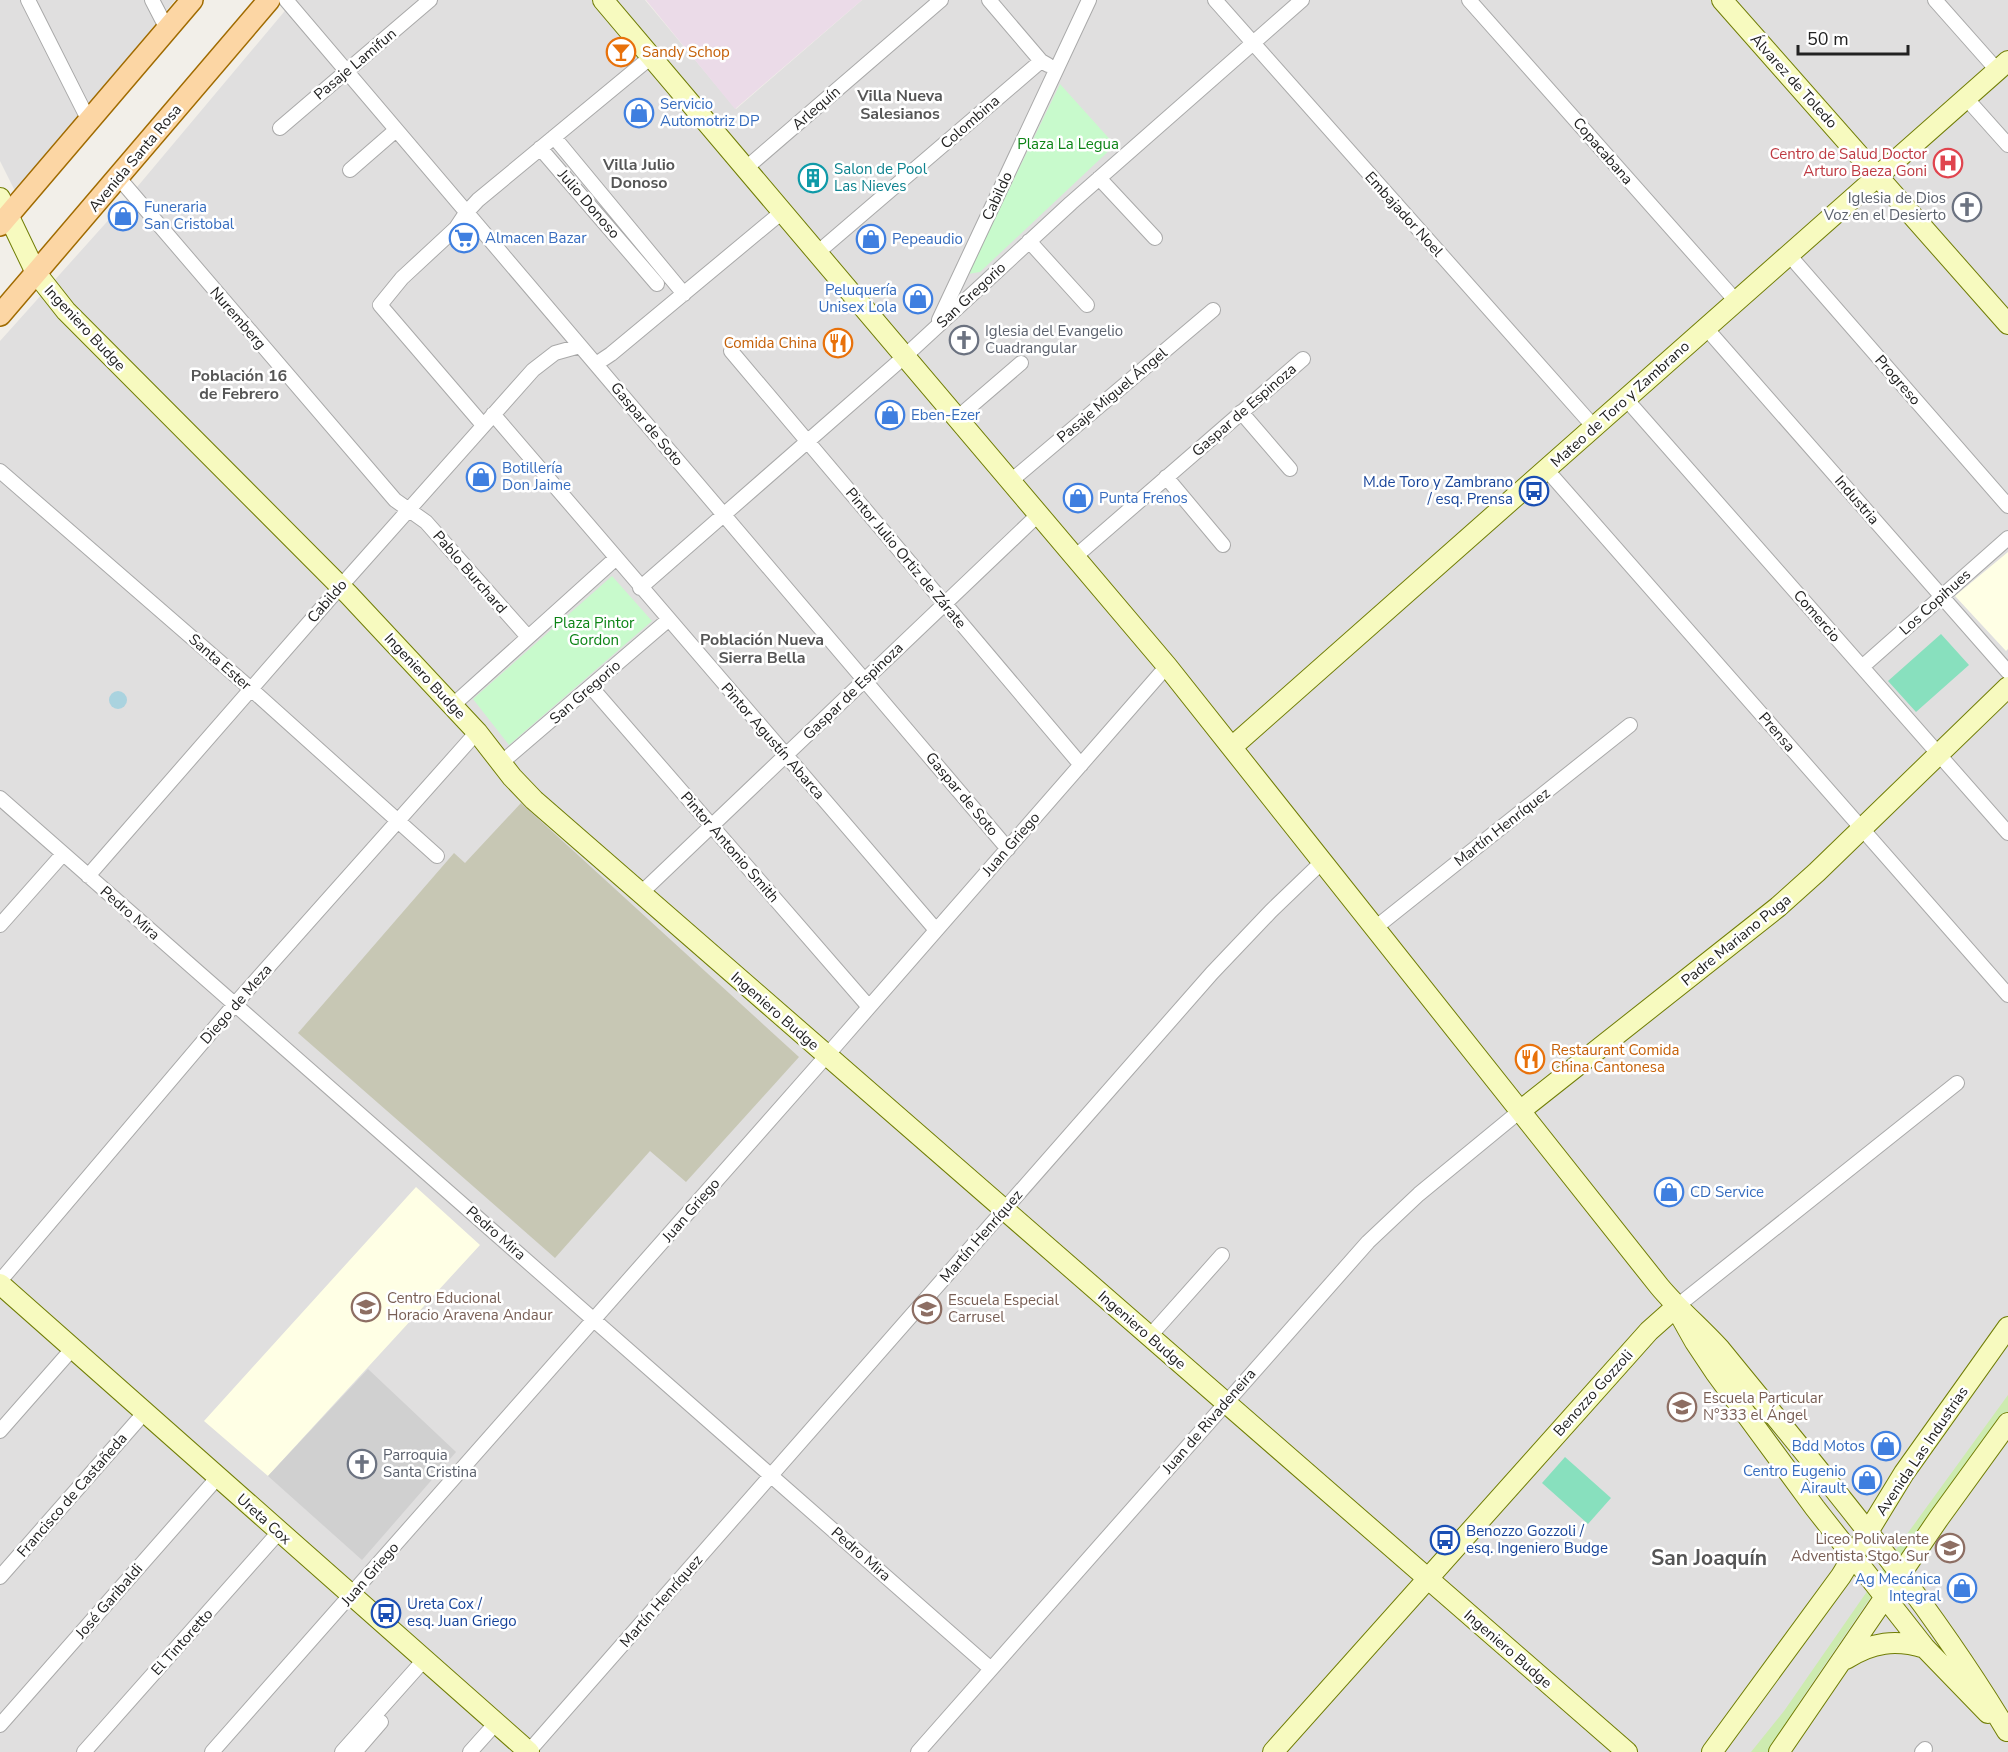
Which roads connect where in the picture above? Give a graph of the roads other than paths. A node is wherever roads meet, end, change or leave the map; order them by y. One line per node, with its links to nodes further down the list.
1 (28, 0): 24 (street)
2 (152, 0): 16 (street)
3 (192, 0): 16 (main road)
4 (269, 0): 33 (main road, Avenida Santa Rosa)
5 (286, 0): 22 (street, Gaspar de Soto)
6 (430, 0): 22 (street, Pasaje Lamifun)
7 (603, 0): 18 (street)
8 (941, 0): 30 (street, Arlequín)
9 (989, 0): 19 (street)
10 (1089, 0): 21 (street, Cabildo)
11 (1215, 0): 17 (street, Embajador Noel)
12 (1302, 0): 17 (street, San Gregorio)
13 (1469, 0): 47 (street, Copacabana)
14 (1722, 0): 32 (street, Álvarez de Toledo)
15 (1935, 0): 20 (street)
16 (167, 29): 24 (main road)
17 (1253, 43): 34 (street, San Gregorio); 65 (street, Embajador Noel)
18 (651, 57): 27 (street); 30 (street)
19 (1041, 61): 21 (street); 41 (street, Colombina)
20 (2002, 66): 23 (street, Mateo de Toro y Zambrano)
21 (1056, 70): 52 (street, Cabildo)
22 (346, 72): 25 (street, Pasaje Lamifun); 26 (street, Gaspar de Soto)
23 (1966, 98): 28 (street); 32 (street, Mateo de Toro y Zambrano)
24 (89, 121): 35 (main road)
25 (280, 128)
26 (396, 130): 31 (street); 37 (street, Gaspar de Soto)
27 (554, 137): 29 (street); 40 (street, Julio Donoso)
28 (2008, 145)
29 (540, 148): 37 (street); 43 (street, Julio Donoso)
30 (745, 169): 36 (street)
31 (350, 170)
32 (1879, 175): 42 (street, Mateo de Toro y Zambrano); 51 (street, Álvarez de Toledo)
33 (118, 177): 44 (main road, Avenida Santa Rosa); 73 (street, Nuremberg)
34 (1099, 178): 38 (street); 39 (street, San Gregorio)
35 (3, 212): 44 (street, Ingeniero Budge)
36 (782, 212): 41 (street); 46 (street)
37 (466, 213): 54 (street, Gaspar de Soto); 64 (street)
38 (1155, 238)
39 (1029, 242): 48 (street); 52 (street, San Gregorio)
40 (648, 250): 43 (street); 46 (street, Julio Donoso)
41 (817, 253): 56 (street)
42 (1789, 255): 47 (street, Mateo de Toro y Zambrano); 72 (street, Progreso)
43 (637, 260): 45 (street, Julio Donoso)
44 (36, 273): 50 (main road, Avenida Santa Rosa); 80 (street, Ingeniero Budge)
45 (657, 284)
46 (684, 294): 59 (street)
47 (1736, 301): 53 (street, Mateo de Toro y Zambrano)
48 (1087, 305)
49 (1213, 310): 71 (street, Pasaje Miguel Ángel)
50 (0, 315)
51 (2008, 324)
52 (936, 327): 56 (street, San Gregorio)
53 (1706, 328): 60 (street, Mateo de Toro y Zambrano); 82 (street, Industria)
54 (580, 346): 59 (street, Gaspar de Soto); 62 (street, Cabildo)
55 (731, 351): 66 (street, Pintor Julio Ortiz de Zárate)
56 (904, 357): 63 (street); 66 (street, San Gregorio)
57 (1303, 359): 61 (street, Gaspar de Espinoza)
58 (1021, 363): 63 (street)
59 (596, 364): 75 (street, Gaspar de Soto)
60 (1626, 399): 65 (street, Mateo de Toro y Zambrano); 87 (street, Comercio)
61 (1241, 412): 67 (street); 70 (street, Gaspar de Espinoza)
62 (492, 414): 64 (street, Cabildo); 79 (street, Pintor Agustín Abarca)
63 (957, 418): 71 (street)
64 (483, 425): 73 (street, Cabildo)
65 (1594, 427): 68 (street, Mateo de Toro y Zambrano)
66 (807, 442): 75 (street, San Gregorio); 83 (street, Pintor Julio Ortiz de Zárate)
67 (1290, 469)
68 (1546, 469): 96 (street, Mateo de Toro y Zambrano); 104 (street, Prensa)
69 (0, 471): 92 (street, Santa Ester)
70 (1166, 477): 77 (street); 78 (street, Gaspar de Espinoza)
71 (1012, 480): 74 (street)
72 (2008, 506)
73 (408, 510): 80 (street, Cabildo); 85 (street, Pablo Burchard)
74 (1040, 513): 78 (street); 83 (street, Gaspar de Espinoza)
75 (723, 515): 81 (street, San Gregorio); 89 (street, Gaspar de Soto)
76 (2008, 538): 82 (street, Los Copihues)
77 (1223, 545)
78 (1076, 556): 86 (street)
79 (615, 559): 81 (street, Pintor Agustín Abarca); 85 (street)
80 (340, 587): 92 (street, Cabildo); 93 (street, Ingeniero Budge)
81 (640, 588): 84 (street, Pintor Agustín Abarca)
82 (1942, 596): 87 (street, Los Copihues); 88 (street, Industria)
83 (944, 604): 89 (street, Gaspar de Espinoza); 100 (street, Pintor Julio Ortiz de Zárate)
84 (668, 620): 90 (street, San Gregorio); 98 (street, Pintor Agustín Abarca)
85 (528, 638): 93 (street)
86 (1167, 666): 96 (street); 100 (street, Juan Griego)
87 (1862, 667): 97 (street, Comercio)
88 (2008, 672)
89 (864, 680): 98 (street, Gaspar de Espinoza); 106 (street, Gaspar de Soto)
90 (591, 687): 99 (street, San Gregorio); 103 (street, Pintor Antonio Smith)
91 (2008, 687): 97 (street)
92 (251, 689): 102 (street, Santa Ester); 110 (street, Cabildo)
93 (453, 705): 95 (street, Ingeniero Budge)
94 (1630, 725): 113 (street, Martín Henríquez)
95 (477, 732): 99 (street, Ingeniero Budge); 102 (street, Diego de Meza)
96 (1232, 747): 109 (street)
97 (1939, 754): 104 (street, Padre Mariano Puga); 105 (street, Comercio)
98 (785, 756): 103 (street, Gaspar de Espinoza); 114 (street, Pintor Agustín Abarca)
99 (501, 763): 111 (street, Ingeniero Budge)
100 (1081, 765): 106 (street, Juan Griego)
101 (0, 798): 107 (street, Pedro Mira)
102 (398, 821): 108 (street, Santa Ester); 116 (street, Diego de Meza)
103 (712, 826): 111 (street, Gaspar de Espinoza); 117 (street, Pintor Antonio Smith)
104 (1862, 828): 115 (street, Prensa); 120 (street, Padre Mariano Puga)
105 (2008, 832)
106 (1008, 849): 114 (street, Juan Griego)
107 (63, 854): 110 (street, Pedro Mira); 112 (street)
108 (438, 856)
109 (1322, 862): 113 (street); 121 (street, Martín Henríquez)
110 (88, 876): 116 (street, Pedro Mira)
111 (640, 894): 118 (street, Ingeniero Budge)
112 (0, 925)
113 (1375, 928): 120 (street)
114 (936, 930): 117 (street, Juan Griego)
115 (2008, 995)
116 (235, 1005): 123 (street, Diego de Meza); 125 (street, Pedro Mira)
117 (869, 1007): 118 (street, Juan Griego)
118 (827, 1056): 121 (street, Ingeniero Budge); 125 (street, Juan Griego)
119 (1958, 1083): 124 (street, Benozzo Gozzoli)
120 (1520, 1111): 124 (street); 129 (street, Juan de Rivadeneira)
121 (1003, 1210): 127 (street, Ingeniero Budge); 133 (street, Martín Henríquez)
122 (1222, 1255): 127 (street)
123 (0, 1283): 128 (street, Ureta Cox)
124 (1676, 1307): 135 (street); 137 (street); 140 (street, Benozzo Gozzoli)
125 (594, 1320): 133 (street, Pedro Mira); 141 (street, Juan Griego)
126 (2008, 1327): 135 (street, Avenida Las Industrias)
127 (1149, 1337): 129 (street, Ingeniero Budge)
128 (73, 1348): 130 (street, Ureta Cox); 132 (street)
129 (1225, 1403): 140 (street, Ingeniero Budge); 146 (street, Juan de Rivadeneira)
130 (145, 1413): 134 (street, Ureta Cox); 139 (street, Francisco de Castañeda)
131 (2008, 1423): 138 (street)
132 (0, 1431)
133 (771, 1475): 146 (street, Pedro Mira); 156 (street, Martín Henríquez)
134 (218, 1477): 136 (street, Ureta Cox); 148 (street, José Garibaldi)
135 (1868, 1533): 137 (street, Avenida Las Industrias); 138 (street)
136 (282, 1535): 141 (street, Ureta Cox); 150 (street, El Tintoretto); 151 (street, El Tintoretto)
137 (1854, 1556): 142 (street); 160 (street, Avenida Las Industrias)
138 (1900, 1574): 142 (street); 149 (street)
139 (0, 1577)
140 (1427, 1579): 158 (street, Benozzo Gozzoli); 159 (street, Ingeniero Budge)
141 (351, 1596): 145 (street, Ureta Cox); 152 (street, Juan Griego)
142 (1885, 1597): 143 (street); 144 (street)
143 (1926, 1648): 144 (street); 149 (street)
144 (1841, 1662): 161 (street)
145 (427, 1663): 147 (street, Ureta Cox); 153 (street); 154 (street)
146 (991, 1669): 157 (street, Juan de Rivadeneira)
147 (496, 1723): 155 (street); 156 (street, Ureta Cox)
148 (0, 1725)
149 (2008, 1732)
150 (84, 1752)
151 (96, 1752)
152 (212, 1752)
153 (342, 1752)
154 (355, 1752)
155 (470, 1752)
156 (529, 1752)
157 (918, 1752)
158 (1273, 1752)
159 (1627, 1752)
160 (1712, 1752)
161 (1779, 1752)

